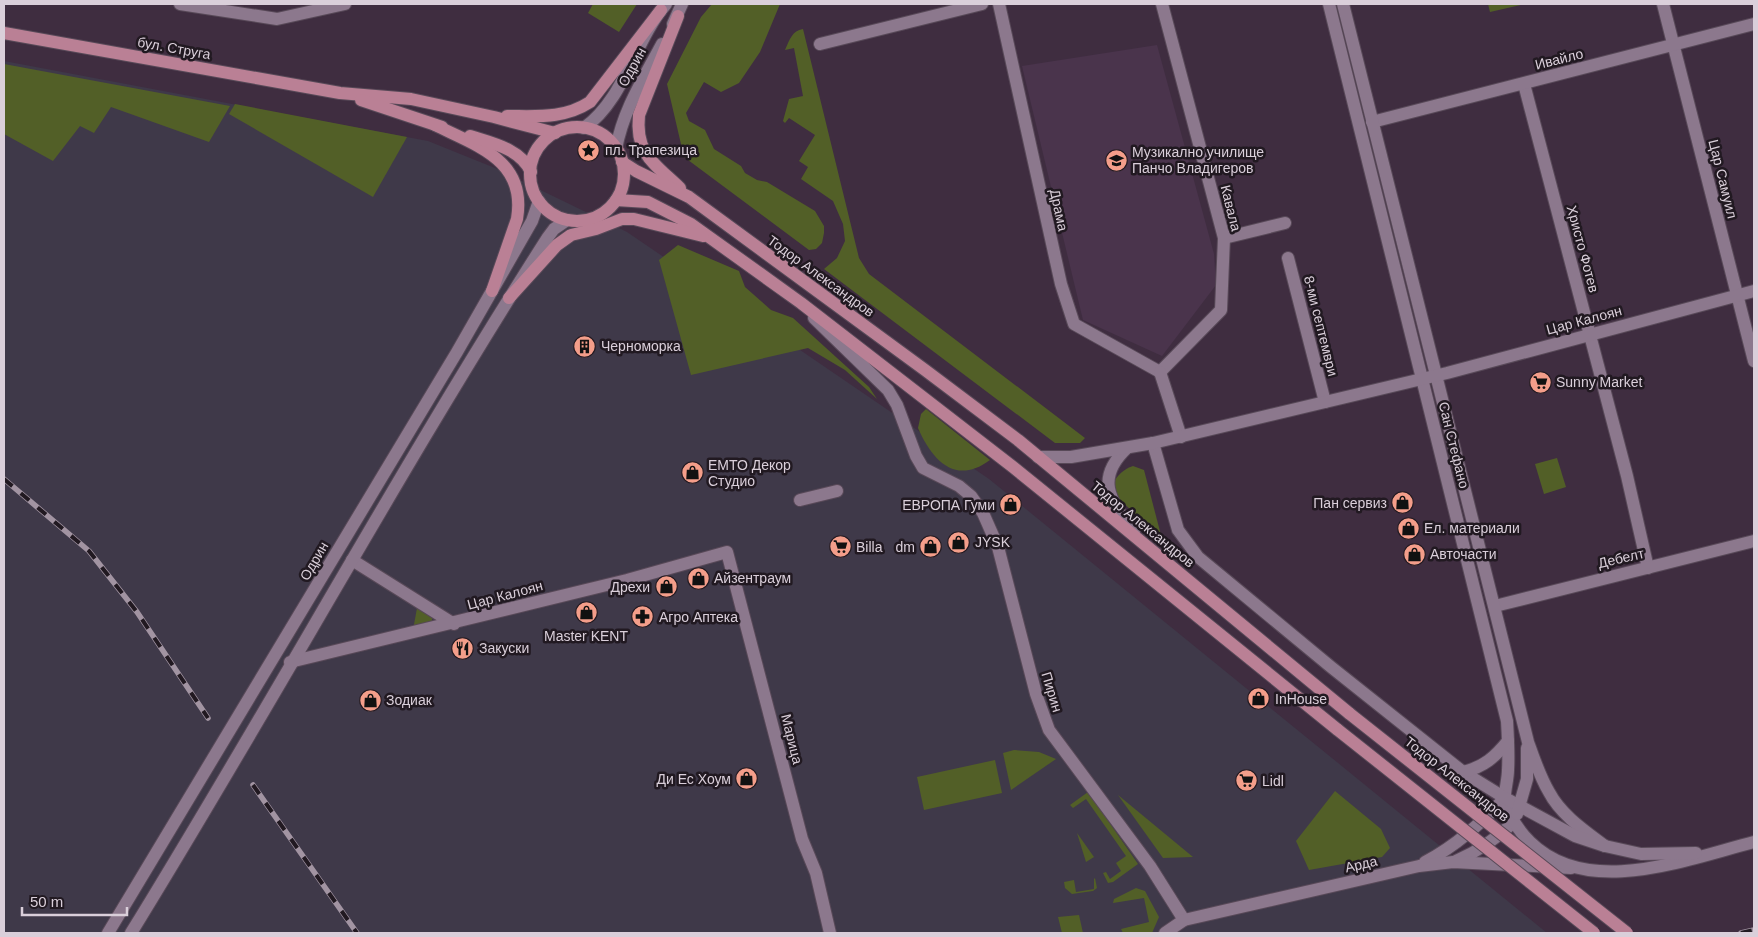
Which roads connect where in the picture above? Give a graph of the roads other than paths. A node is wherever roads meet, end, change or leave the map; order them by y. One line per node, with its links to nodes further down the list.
1 (180, 4): 2 (street)
2 (345, 4)
3 (982, 4): 13 (street)
4 (999, 4): 41 (street, Драма)
5 (1162, 4): 31 (street, Кавала)
6 (1329, 4): 43 (street, Сан Стефано)
7 (1343, 4): 18 (street, Сан Стефано)
8 (1663, 4): 14 (street, Цар Самуил)
9 (663, 7): 17 (main road); 20 (street, Одрин)
10 (680, 10): 22 (street, Одрин); 25 (main road)
11 (1754, 24): 14 (street, Ивайло)
12 (4, 33): 16 (main road, бул. Струга)
13 (820, 44)
14 (1674, 45): 15 (street, Ивайло); 35 (street, Цар Самуил)
15 (1524, 84): 18 (street, Ивайло); 38 (street, Христо Фотев)
16 (340, 93): 17 (main road, бул. Струга); 19 (main road, бул. Струга)
17 (494, 116): 21 (main road, бул. Струга)
18 (1372, 122): 42 (street, Сан Стефано)
19 (435, 125): 24 (main road, бул. Струга); 33 (main road)
20 (584, 128): 21 (main road); 22 (main road)
21 (555, 133): 24 (main road)
22 (616, 148): 23 (main road)
23 (622, 162): 25 (main road, Тодор Александров); 26 (main road)
24 (531, 172): 27 (main road)
25 (689, 197): 49 (main road, Тодор Александров)
26 (616, 200): 28 (main road); 30 (main road)
27 (539, 201): 28 (main road); 33 (street, Одрин)
28 (567, 220): 36 (street)
29 (1284, 224): 31 (street)
30 (710, 238): 36 (main road); 37 (main road)
31 (1224, 238): 41 (street, Кавала)
32 (1288, 258): 45 (street, 8-ми септември)
33 (492, 291): 40 (street, Одрин)
34 (1754, 291): 35 (street, Цар Калоян)
35 (1738, 296): 38 (street, Цар Калоян); 39 (street, Цар Самуил)
36 (509, 298): 44 (street)
37 (801, 303): 73 (street, Пирин); 78 (main road, bridge)
38 (1590, 334): 42 (street, Цар Калоян); 57 (street, Христо Фотев)
39 (1754, 361)
40 (448, 367): 44 (street); 55 (street, Одрин)
41 (1160, 372): 46 (street)
42 (1435, 376): 43 (street, Цар Калоян); 58 (street, Сан Стефано)
43 (1422, 379): 45 (street, Цар Калоян); 61 (street, Сан Стефано)
44 (450, 397): 56 (street)
45 (1325, 402): 46 (street, Цар Калоян)
46 (1181, 436): 47 (street, Цар Калоян)
47 (1153, 443): 48 (street, Цар Калоян); 63 (street)
48 (1127, 448): 49 (street, Цар Калоян); 52 (street)
49 (1038, 457): 52 (main road, Тодор Александров)
50 (837, 491): 51 (street)
51 (800, 500)
52 (1140, 541): 79 (main road, Тодор Александров, bridge)
53 (1754, 541): 57 (street, Дебелт)
54 (727, 552): 59 (street, Цар Калоян); 76 (street, Марица)
55 (332, 559): 56 (street); 74 (street, Одрин)
56 (352, 560): 59 (street); 60 (street)
57 (1648, 568): 58 (street, Дебелт)
58 (1495, 606): 62 (street, Сан Стефано)
59 (454, 624): 60 (street, Цар Калоян)
60 (290, 662): 75 (street)
61 (1508, 741): 63 (street); 64 (street, Сан Стефано)
62 (1528, 742): 65 (street); 68 (street, Сан Стефано)
63 (1463, 772): 64 (street)
64 (1505, 798): 65 (street); 66 (street, Сан Стефано); 71 (street)
65 (1520, 806): 66 (street); 68 (street)
66 (1514, 822): 70 (street); 72 (street, Сан Стефано)
67 (1754, 842): 69 (street)
68 (1605, 846): 69 (street)
69 (1729, 848): 72 (street, Арда)
70 (1454, 862): 71 (street, Арда); 72 (street, Арда)
71 (1419, 866): 73 (street, Арда)
72 (1571, 868)
73 (1184, 920): 77 (street, Арда)
74 (108, 933)
75 (131, 933)
76 (830, 933)
77 (1164, 933)
78 (1594, 933)
79 (1627, 933)

